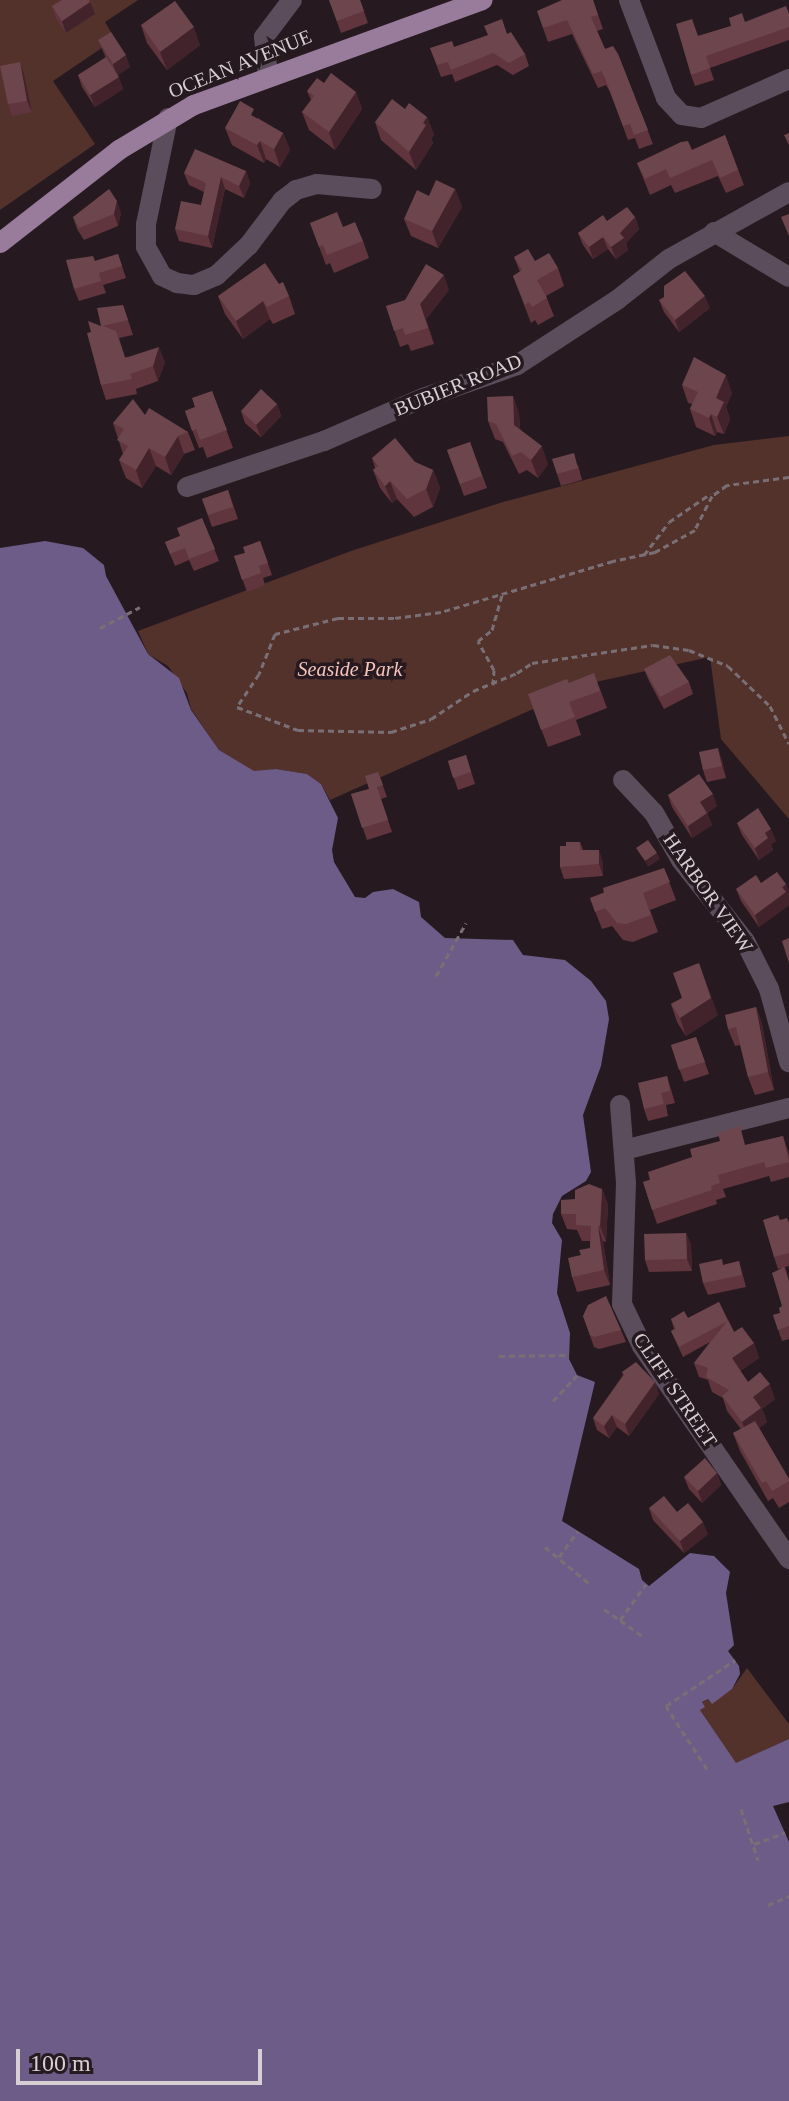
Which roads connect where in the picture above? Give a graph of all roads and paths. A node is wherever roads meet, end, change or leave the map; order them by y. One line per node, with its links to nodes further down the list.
1 (292, 0): 4 (street)
2 (483, 0): 4 (main road, OCEAN AVENUE)
3 (629, 0): 5 (street)
4 (268, 75): 6 (main road, OCEAN AVENUE)
5 (789, 79)
6 (168, 118): 7 (street); 10 (main road, OCEAN AVENUE)
7 (372, 189)
8 (789, 192): 9 (street, BUBIER ROAD)
9 (714, 232): 11 (street); 13 (street, BUBIER ROAD)
10 (0, 243)
11 (789, 277)
12 (789, 477): 15 (path)
13 (187, 487)
14 (710, 494): 15 (path)
15 (644, 555): 16 (path)
16 (502, 594): 19 (path); 19 (path)
17 (140, 607): 18 (path)
18 (100, 628)
19 (493, 685): 20 (path)
20 (789, 744)
21 (623, 780): 24 (street, HARBOR VIEW)
22 (466, 923): 23 (path)
23 (436, 976)
24 (789, 1062)
25 (620, 1105): 27 (street, CLIFF STREET)
26 (789, 1108): 27 (street)
27 (624, 1150): 35 (street, CLIFF STREET)
28 (569, 1355): 29 (path)
29 (499, 1356)
30 (577, 1375): 31 (path)
31 (553, 1401)
32 (578, 1531): 34 (path)
33 (545, 1547): 34 (path)
34 (558, 1558): 36 (path)
35 (789, 1559)
36 (590, 1584)
37 (646, 1584): 39 (path)
38 (604, 1609): 39 (path)
39 (620, 1620): 40 (path)
40 (644, 1637)
41 (735, 1660): 42 (path)
42 (707, 1769)
43 (741, 1809): 45 (path)
44 (785, 1833): 45 (path)
45 (753, 1844): 46 (path)
46 (758, 1860)
47 (789, 1896): 48 (path)
48 (768, 1905)

